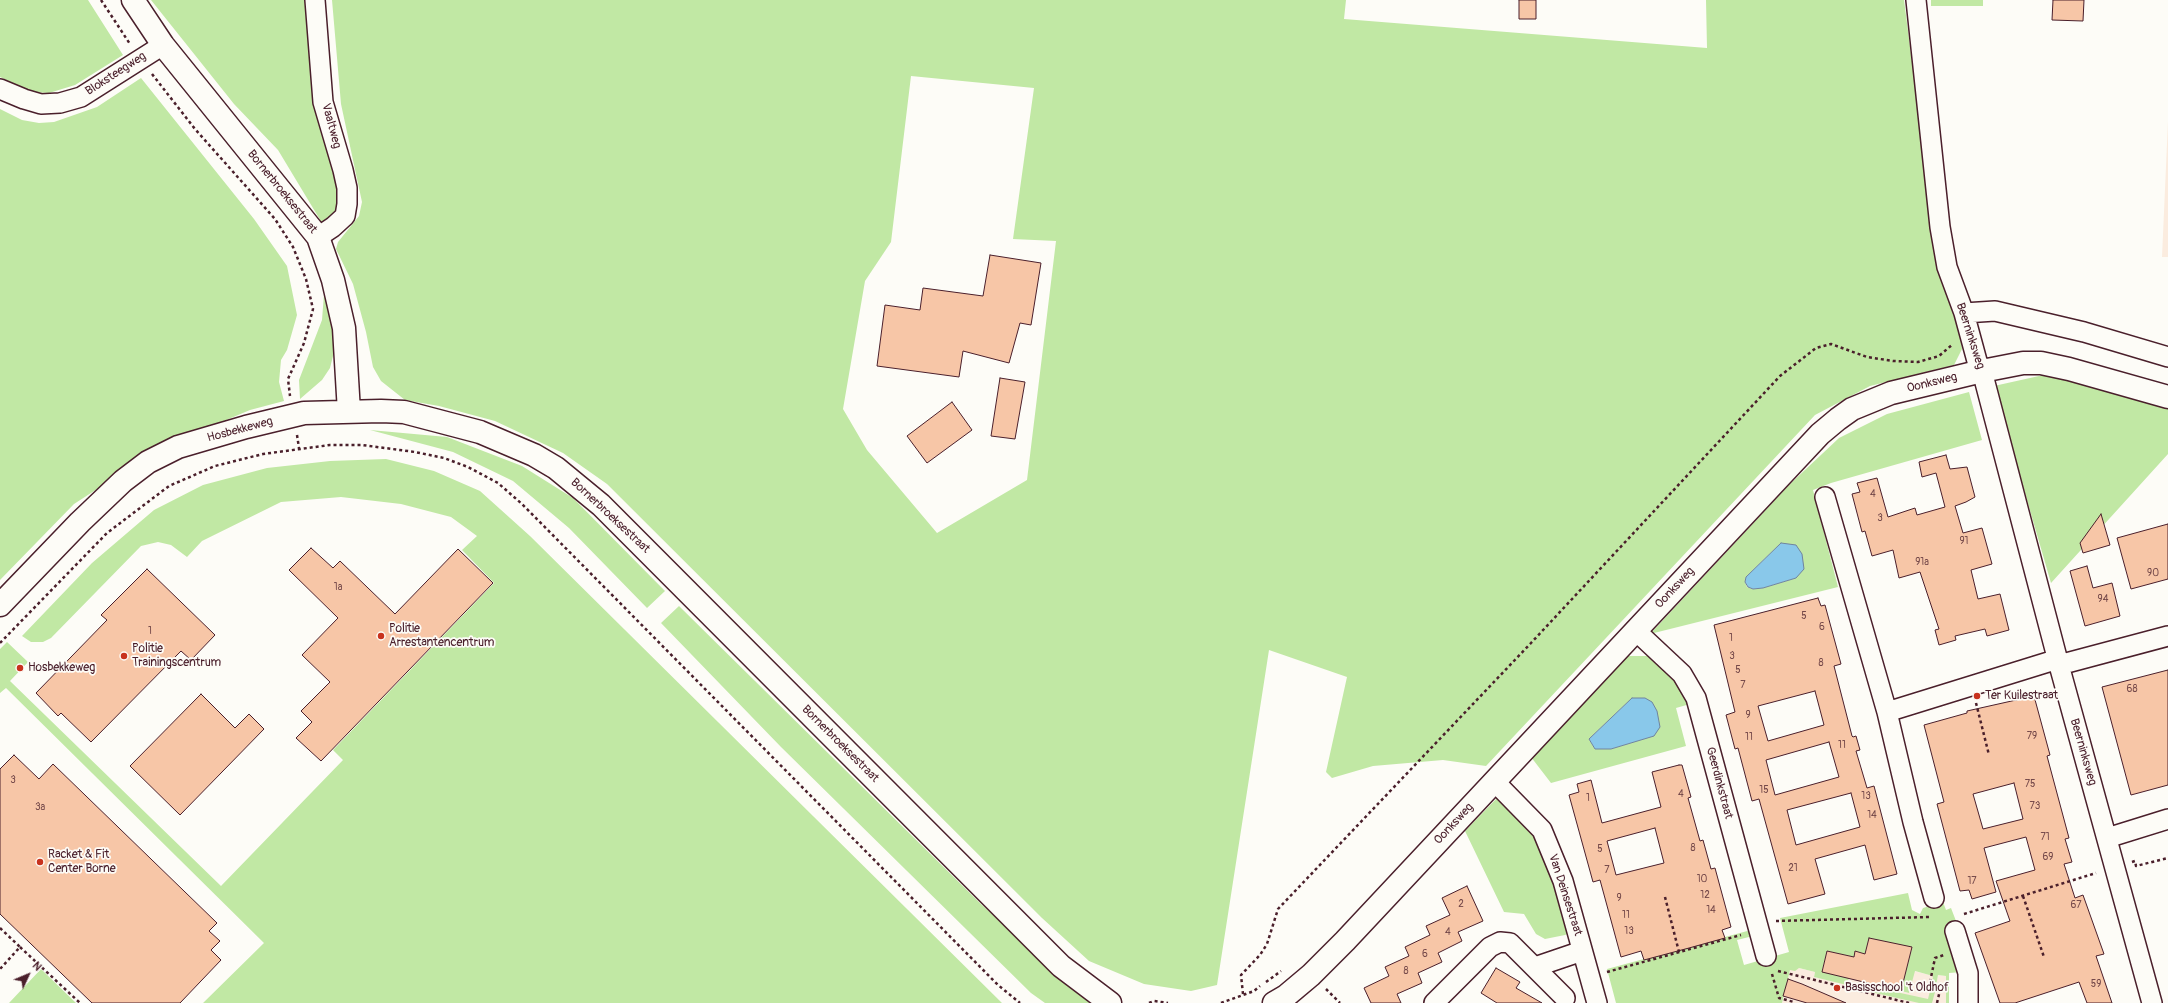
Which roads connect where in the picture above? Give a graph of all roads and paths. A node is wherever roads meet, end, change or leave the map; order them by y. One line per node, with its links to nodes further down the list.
1 (101, 0): 6 (path, Bornerbroeksestraat)
2 (133, 0): 5 (main road, Bornerbroeksestraat)
3 (315, 0): 8 (street, Vaaltweg)
4 (1916, 0): 9 (street, Beerninksweg)
5 (163, 44): 6 (street, Bloksteegweg); 8 (main road, Bornerbroeksestraat)
6 (139, 58): 7 (street, Bloksteegweg); 15 (path, Bornerbroeksestraat)
7 (0, 89)
8 (318, 237): 14 (main road, Bornerbroeksestraat)
9 (1964, 313): 10 (street, Beerninksweg); 11 (street)
10 (1970, 339): 12 (street, Beerninksweg); 55 (path)
11 (2168, 357)
12 (1982, 371): 13 (main road, Oonksweg); 19 (main road, Oonksweg); 22 (street, Beerninksweg)
13 (2168, 397)
14 (349, 412): 15 (main road, Hosbekkeweg); 52 (main road, Bornerbroeksestraat)
15 (293, 416): 16 (path, Bornerbroeksestraat); 18 (main road, Hosbekkeweg)
16 (299, 448): 21 (path); 51 (path)
17 (1825, 497): 24 (street)
18 (0, 605)
19 (1635, 630): 26 (main road, Oonksweg); 37 (street, Geerdinkstraat)
20 (2168, 636): 22 (street)
21 (0, 643)
22 (2058, 662): 23 (street); 28 (street, Beerninksweg)
23 (1971, 686): 24 (street); 25 (path)
24 (1887, 712): 33 (street)
25 (1989, 754)
26 (1494, 781): 40 (street, Van Deinsestraat); 56 (main road, Oonksweg)
27 (2168, 819): 28 (street)
28 (2107, 838): 30 (street, Beerninksweg)
29 (2168, 858): 30 (path)
30 (2115, 867): 31 (path); 62 (street, Beerninksweg)
31 (2023, 896): 35 (path); 43 (path)
32 (1665, 897): 41 (path)
33 (1934, 898)
34 (1935, 917): 37 (path)
35 (1956, 924): 39 (street)
36 (0, 928): 38 (path)
37 (1759, 928): 41 (path); 42 (street, Geerdinkstraat)
38 (20, 947): 45 (path); 50 (path)
39 (1961, 949): 60 (path); 61 (street)
40 (1582, 951): 44 (street); 46 (street, Van Deinsestraat)
41 (1679, 952): 46 (path)
42 (1766, 956)
43 (2044, 957)
44 (1535, 967): 47 (street); 57 (street)
45 (0, 969)
46 (1590, 977): 58 (street, Van Deinsestraat)
47 (1565, 998)
48 (1789, 1002): 49 (path); 59 (path)
49 (1794, 1002)
50 (80, 1003)
51 (1020, 1003)
52 (1110, 1003)
53 (1149, 1003): 54 (path)
54 (1168, 1003)
55 (1220, 1003)
56 (1274, 1003)
57 (1434, 1003)
58 (1597, 1003)
59 (1909, 1003)
60 (1937, 1003)
61 (1968, 1003)
62 (2152, 1003)

